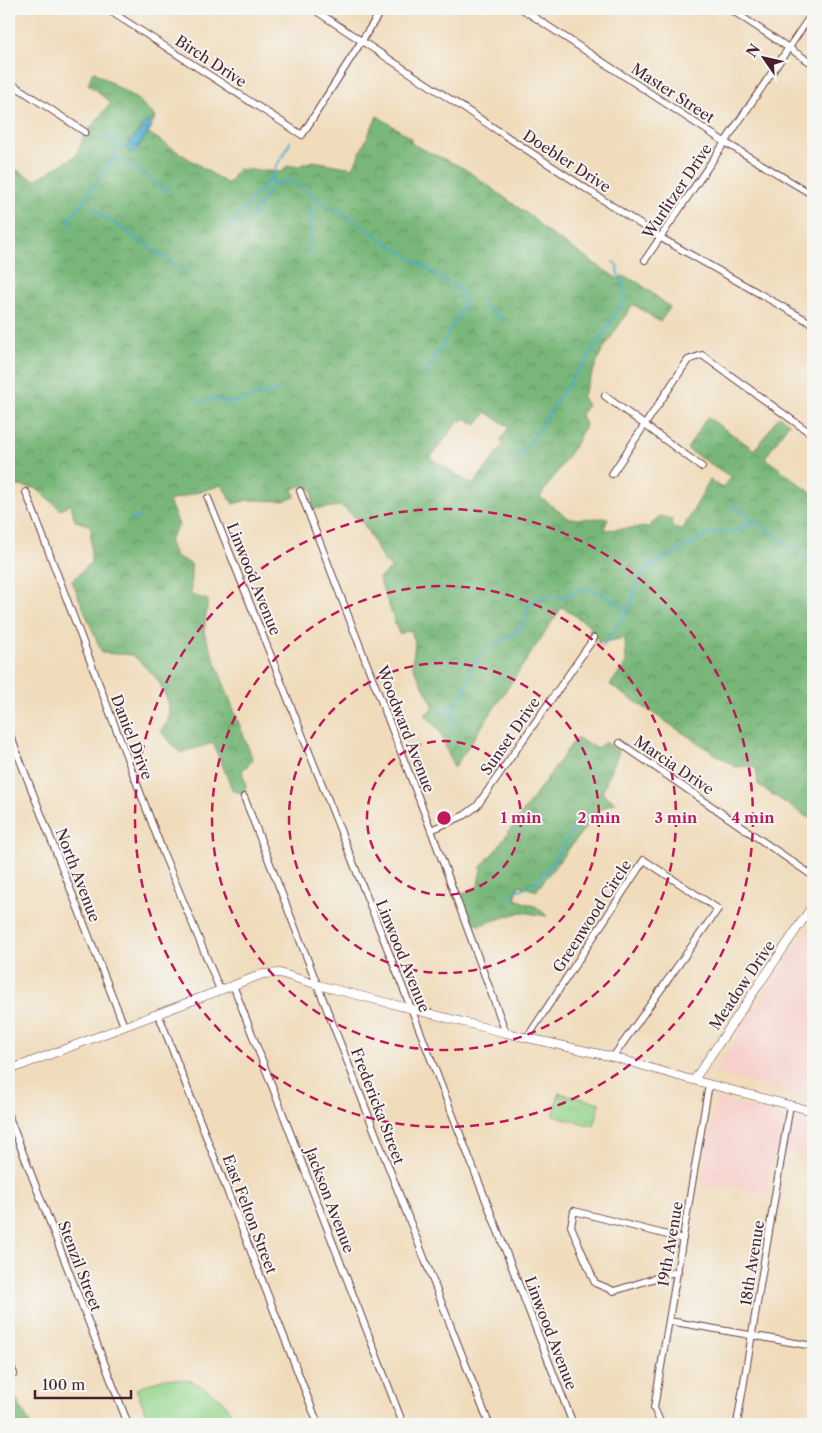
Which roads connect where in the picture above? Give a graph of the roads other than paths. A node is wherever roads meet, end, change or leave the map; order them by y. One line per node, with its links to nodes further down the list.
1 (107, 9): 7 (street, Birch Drive)
2 (313, 9): 7 (street, Doebler Drive)
3 (382, 9): 7 (street)
4 (522, 9): 12 (street, Master Street)
5 (730, 9): 8 (street)
6 (813, 12): 8 (street, Wurlitzer Drive)
7 (362, 40): 14 (street, Doebler Drive)
8 (789, 49): 9 (street); 12 (street, Wurlitzer Drive)
9 (813, 64)
10 (9, 82): 11 (street)
11 (85, 132)
12 (726, 143): 13 (street, Master Street); 14 (street, Wurlitzer Drive)
13 (813, 195)
14 (661, 238): 15 (street, Wurlitzer Drive); 16 (street, Doebler Drive)
15 (645, 260)
16 (813, 324)
17 (605, 396): 18 (street)
18 (645, 424): 19 (street); 20 (street); 21 (street)
19 (813, 435)
20 (702, 467)
21 (612, 474)
22 (300, 491): 29 (street, Woodward Avenue)
23 (26, 492): 34 (street, Daniel Drive)
24 (208, 498): 35 (street, Linwood Avenue)
25 (594, 638): 29 (street, Sunset Drive)
26 (9, 732): 37 (street, North Avenue)
27 (620, 743): 30 (street, Marcia Drive)
28 (244, 796): 33 (street, Fredericka Street)
29 (431, 830): 38 (street, Woodward Avenue)
30 (813, 876)
31 (813, 905): 42 (street, Meadow Drive)
32 (233, 984): 33 (street); 34 (street); 56 (street, Jackson Avenue)
33 (318, 985): 35 (street); 57 (street, Fredericka Street)
34 (220, 990): 36 (street)
35 (411, 1008): 38 (street); 58 (street, Linwood Avenue)
36 (158, 1013): 37 (street); 55 (street, East Felton Street)
37 (124, 1026): 41 (street)
38 (506, 1033): 39 (street)
39 (528, 1038): 40 (street); 40 (street, Greenwood Circle)
40 (613, 1057): 42 (street)
41 (9, 1070)
42 (694, 1080): 43 (street)
43 (709, 1084): 44 (street); 47 (street, 19th Avenue)
44 (790, 1105): 45 (street); 50 (street, 18th Avenue)
45 (813, 1111)
46 (9, 1117): 54 (street, Stenzil Street)
47 (683, 1239): 48 (street, 19th Avenue); 48 (street)
48 (678, 1272): 49 (street, 19th Avenue)
49 (669, 1320): 50 (street); 59 (street, 19th Avenue)
50 (753, 1335): 51 (street); 60 (street, 18th Avenue)
51 (813, 1346)
52 (9, 1361): 53 (street)
53 (14, 1374)
54 (128, 1424)
55 (318, 1424)
56 (404, 1424)
57 (489, 1424)
58 (573, 1424)
59 (661, 1424)
60 (737, 1424)

